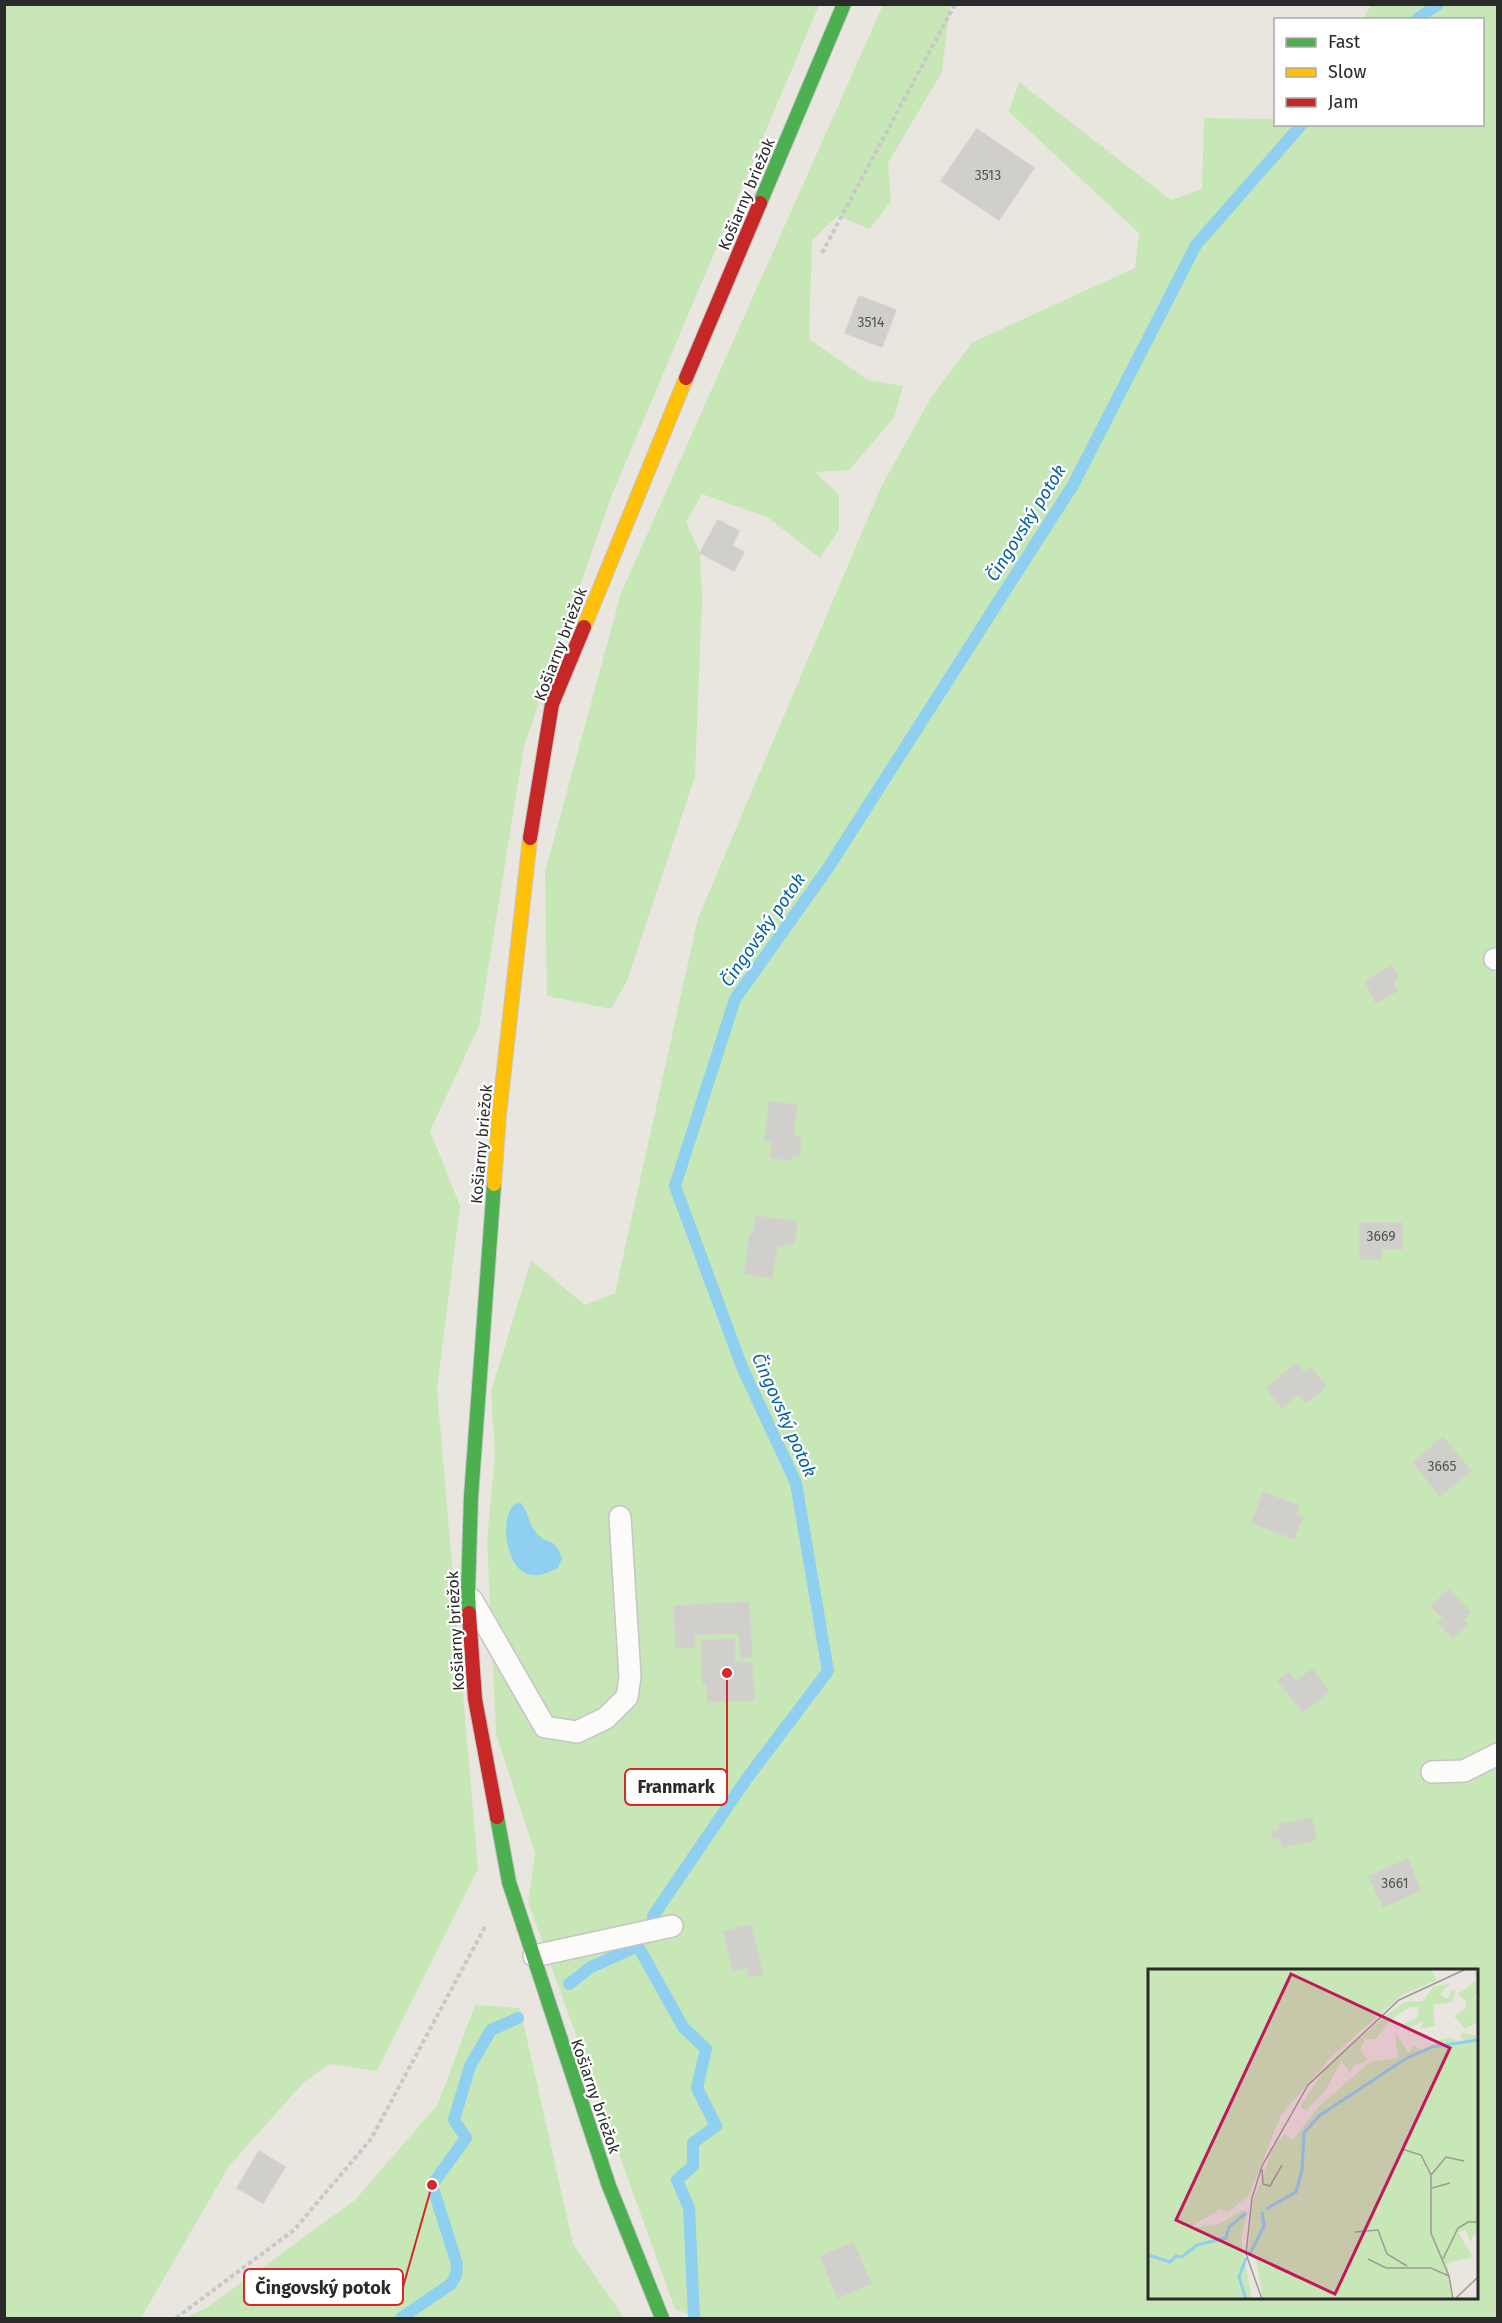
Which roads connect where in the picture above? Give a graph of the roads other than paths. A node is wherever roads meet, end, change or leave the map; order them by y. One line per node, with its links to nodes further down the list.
1 (844, 4): 3 (street, Košiarny briežok)
2 (620, 1517): 3 (lane)
3 (468, 1592): 7 (street, Košiarny briežok)
4 (1497, 1754): 5 (lane)
5 (1432, 1772)
6 (672, 1926): 7 (lane)
7 (534, 1956): 8 (street, Košiarny briežok)
8 (662, 2319)

